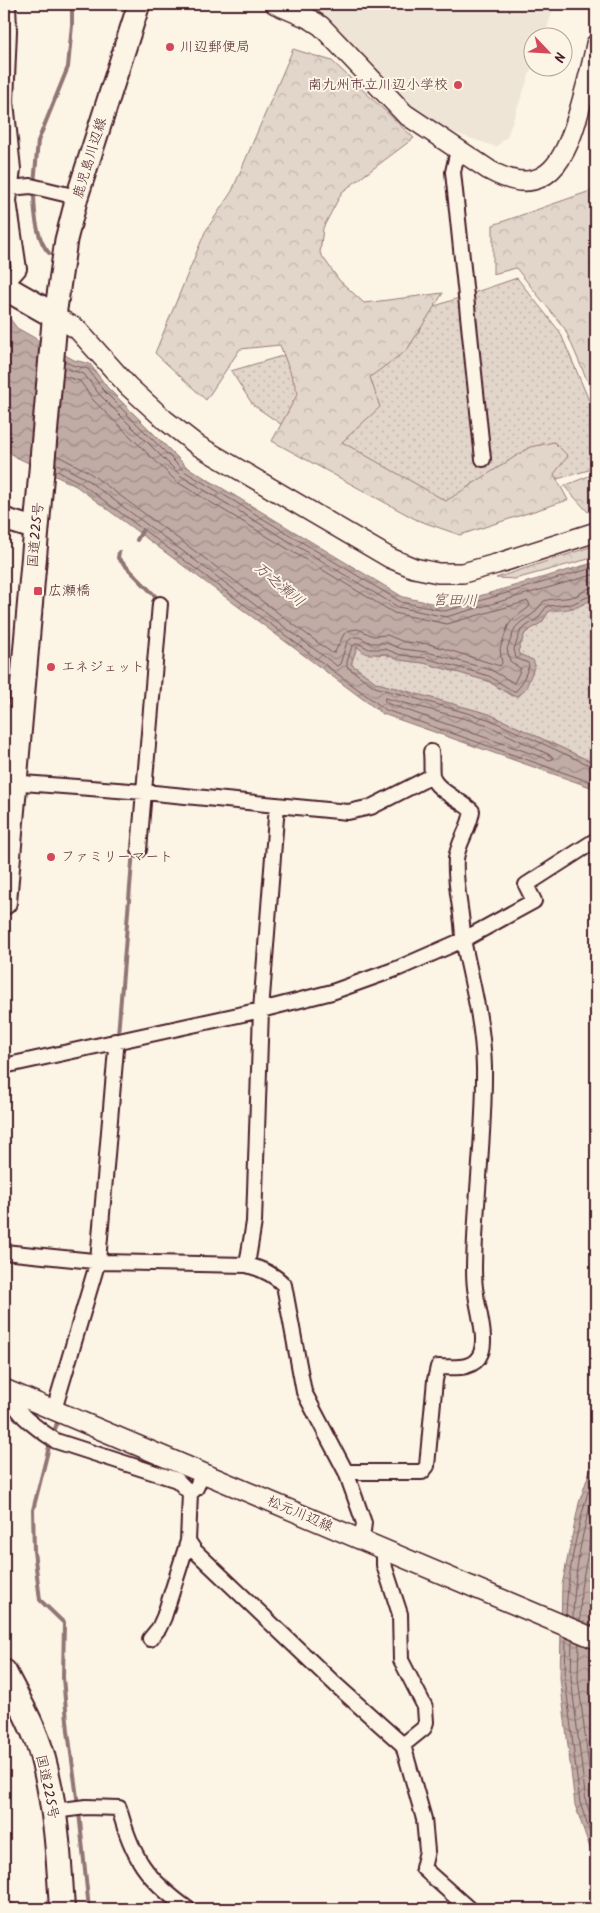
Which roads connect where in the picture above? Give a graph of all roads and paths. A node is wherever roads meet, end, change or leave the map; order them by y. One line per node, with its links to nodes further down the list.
1 (8, 4): 7 (street)
2 (139, 4): 8 (main road, 鹿児島川辺線)
3 (275, 4): 4 (street)
4 (291, 7): 6 (street)
5 (596, 44): 6 (street)
6 (458, 150): 11 (street)
7 (7, 196): 8 (street); 9 (street)
8 (77, 197): 10 (main road, 鹿児島川辺線)
9 (4, 286): 10 (highway)
10 (55, 316): 13 (highway, 国道225号); 14 (street)
11 (483, 459)
12 (4, 519): 13 (main road)
13 (36, 529): 18 (highway, 国道225号)
14 (596, 532)
15 (160, 604): 19 (street)
16 (431, 752): 17 (street)
17 (432, 776): 20 (street); 24 (street)
18 (9, 782): 19 (street); 23 (highway, 国道225号)
19 (139, 791): 20 (street); 22 (street)
20 (277, 805): 25 (street)
21 (596, 840): 24 (street)
22 (138, 850)
23 (4, 902)
24 (463, 940): 25 (street); 33 (street)
25 (261, 1010): 26 (street); 30 (street)
26 (115, 1041): 27 (street); 29 (street)
27 (4, 1066)
28 (4, 1252): 29 (street)
29 (100, 1261): 30 (street); 32 (street)
30 (247, 1265): 33 (street)
31 (9, 1391): 32 (street, 松元川辺線); 35 (street)
32 (54, 1410): 34 (street, 松元川辺線)
33 (346, 1472): 36 (street)
34 (203, 1473): 35 (street); 36 (street, 松元川辺線)
35 (190, 1493): 37 (street)
36 (359, 1540): 38 (street, 松元川辺線)
37 (188, 1541): 39 (street); 42 (street)
38 (384, 1550): 40 (street, 松元川辺線); 42 (street)
39 (150, 1639)
40 (596, 1639)
41 (4, 1672): 43 (highway, 国道225号)
42 (403, 1745): 46 (street)
43 (70, 1809): 44 (highway, 国道225号); 45 (street)
44 (62, 1909)
45 (188, 1909)
46 (469, 1909)

